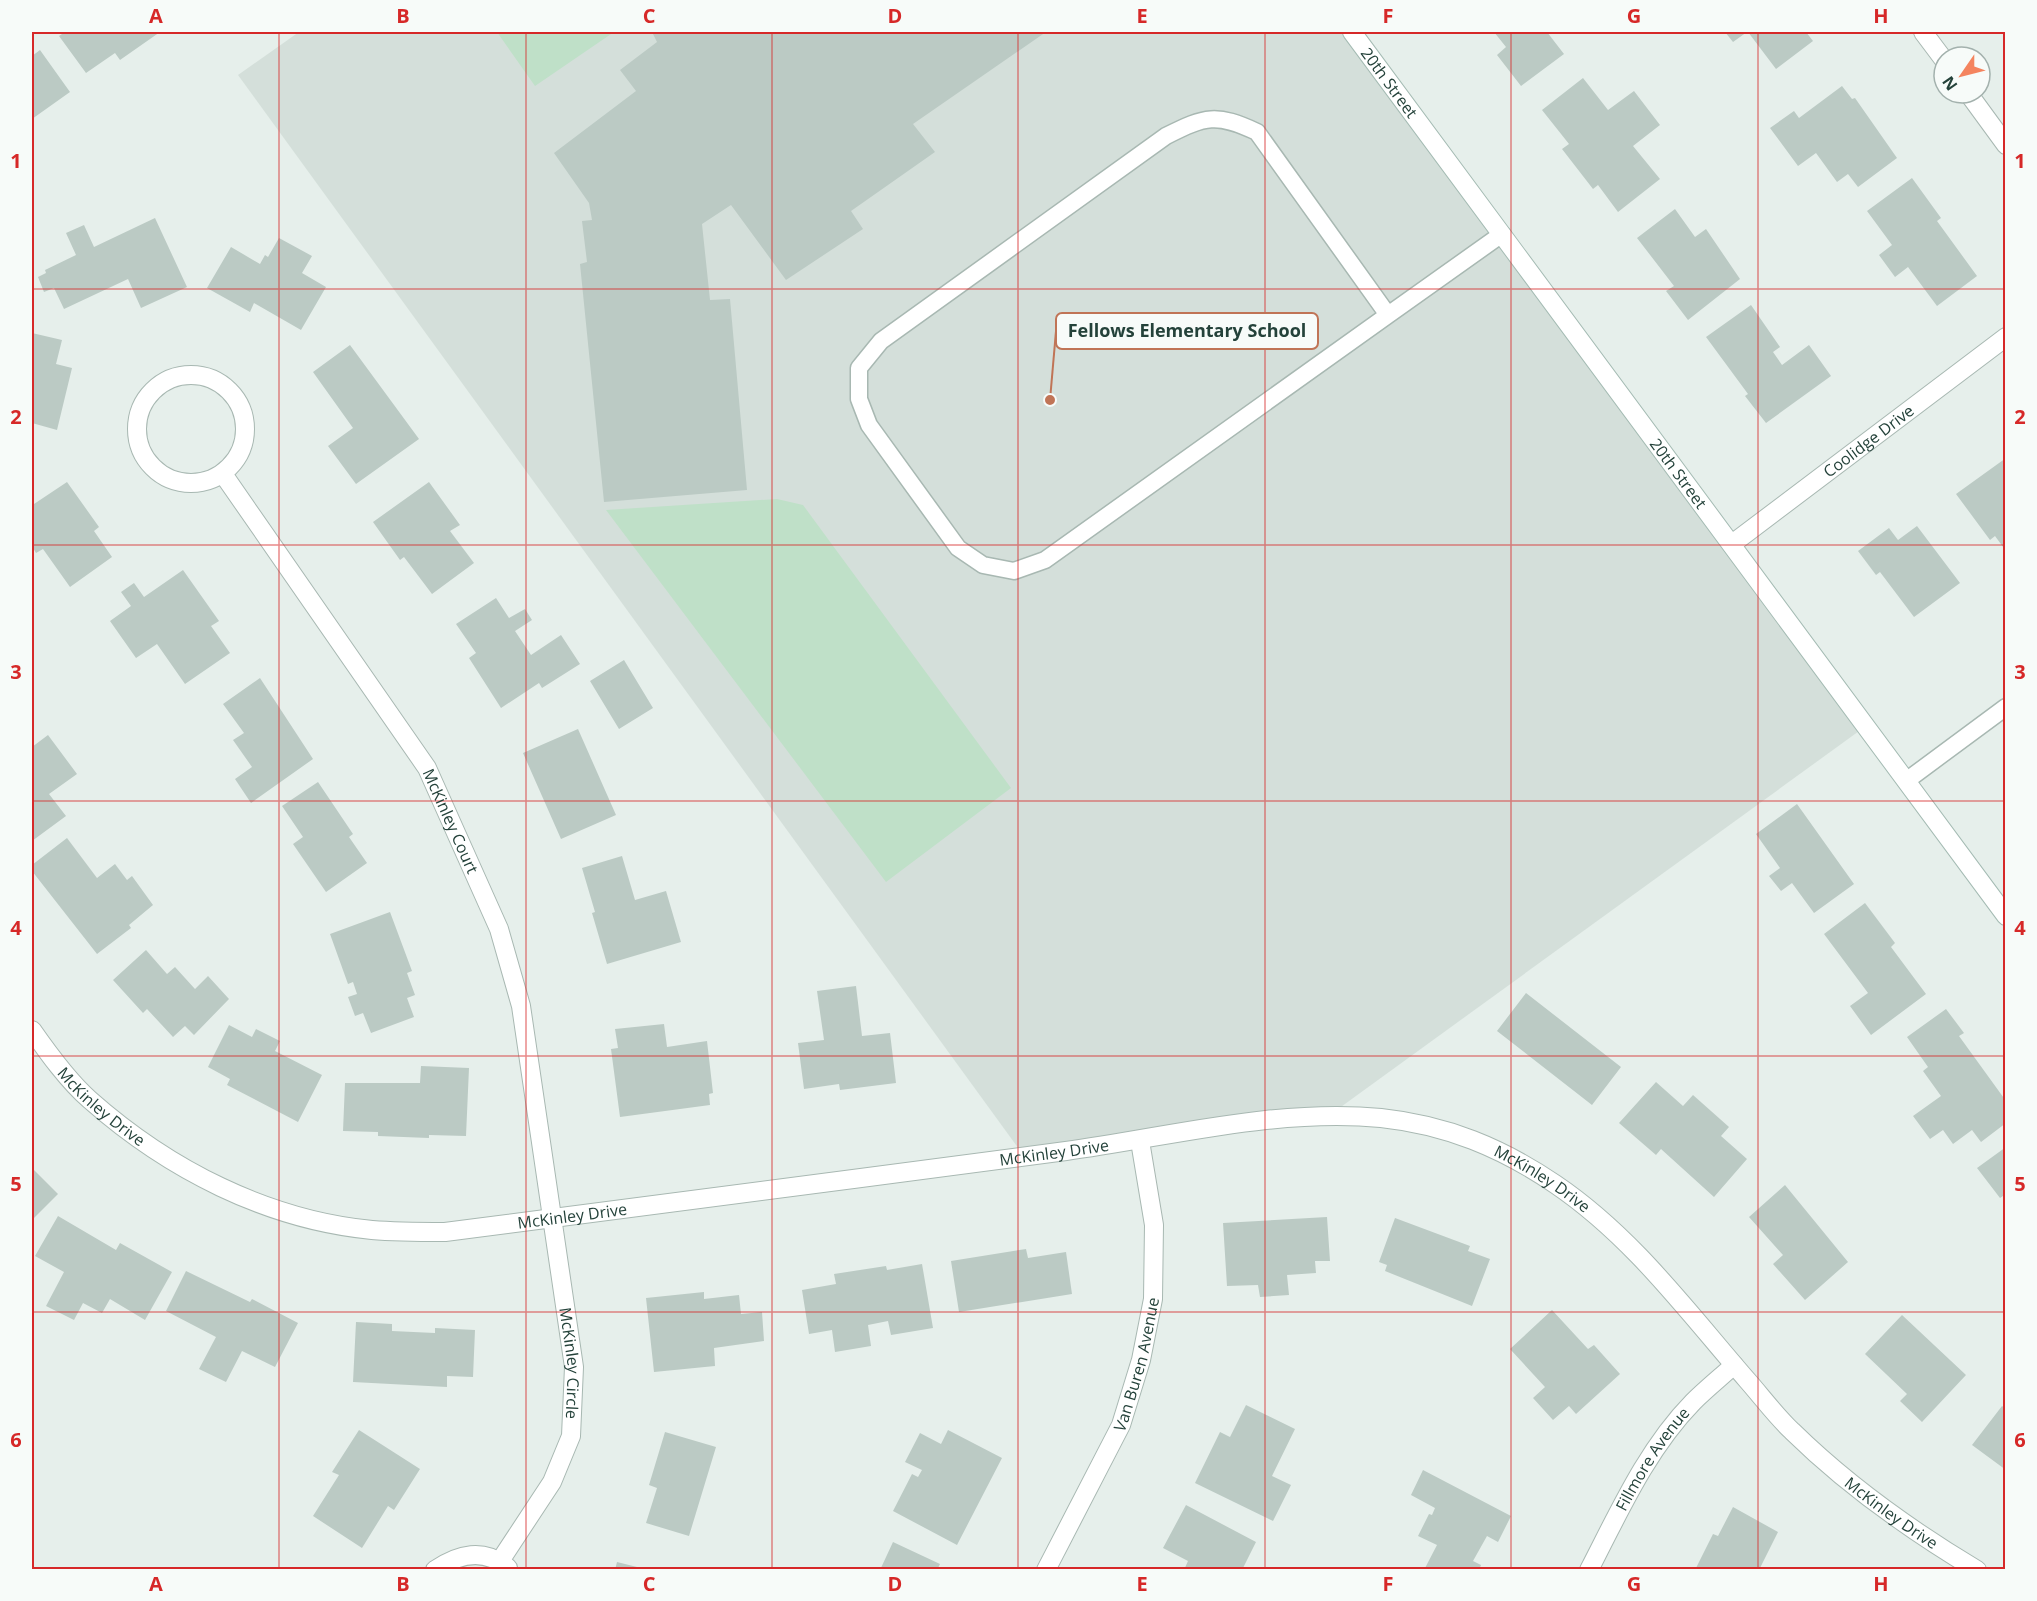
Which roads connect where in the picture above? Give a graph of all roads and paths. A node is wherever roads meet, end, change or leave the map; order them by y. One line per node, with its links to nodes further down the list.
1 (1352, 32): 6 (street, 20th Street)
2 (1923, 32): 3 (street)
3 (1933, 45)
4 (1977, 105): 5 (street)
5 (2006, 145)
6 (1502, 234): 7 (lane); 10 (street, 20th Street)
7 (1388, 315): 7 (lane)
8 (2006, 337): 10 (street, Coolidge Drive)
9 (224, 474): 9 (street); 16 (street, McKinley Court)
10 (1732, 544): 12 (street, 20th Street)
11 (2006, 708): 12 (lane)
12 (1906, 781): 13 (street, 20th Street)
13 (2006, 916)
14 (32, 1030): 16 (street, McKinley Drive)
15 (1140, 1141): 16 (street, McKinley Drive); 17 (street, McKinley Drive); 20 (street, Van Buren Avenue)
16 (551, 1219): 18 (street, McKinley Circle)
17 (1734, 1365): 21 (street, Fillmore Avenue); 22 (street, McKinley Drive)
18 (505, 1565): 19 (street, McKinley Circle)
19 (435, 1569)
20 (1046, 1569)
21 (1589, 1569)
22 (1977, 1569)

